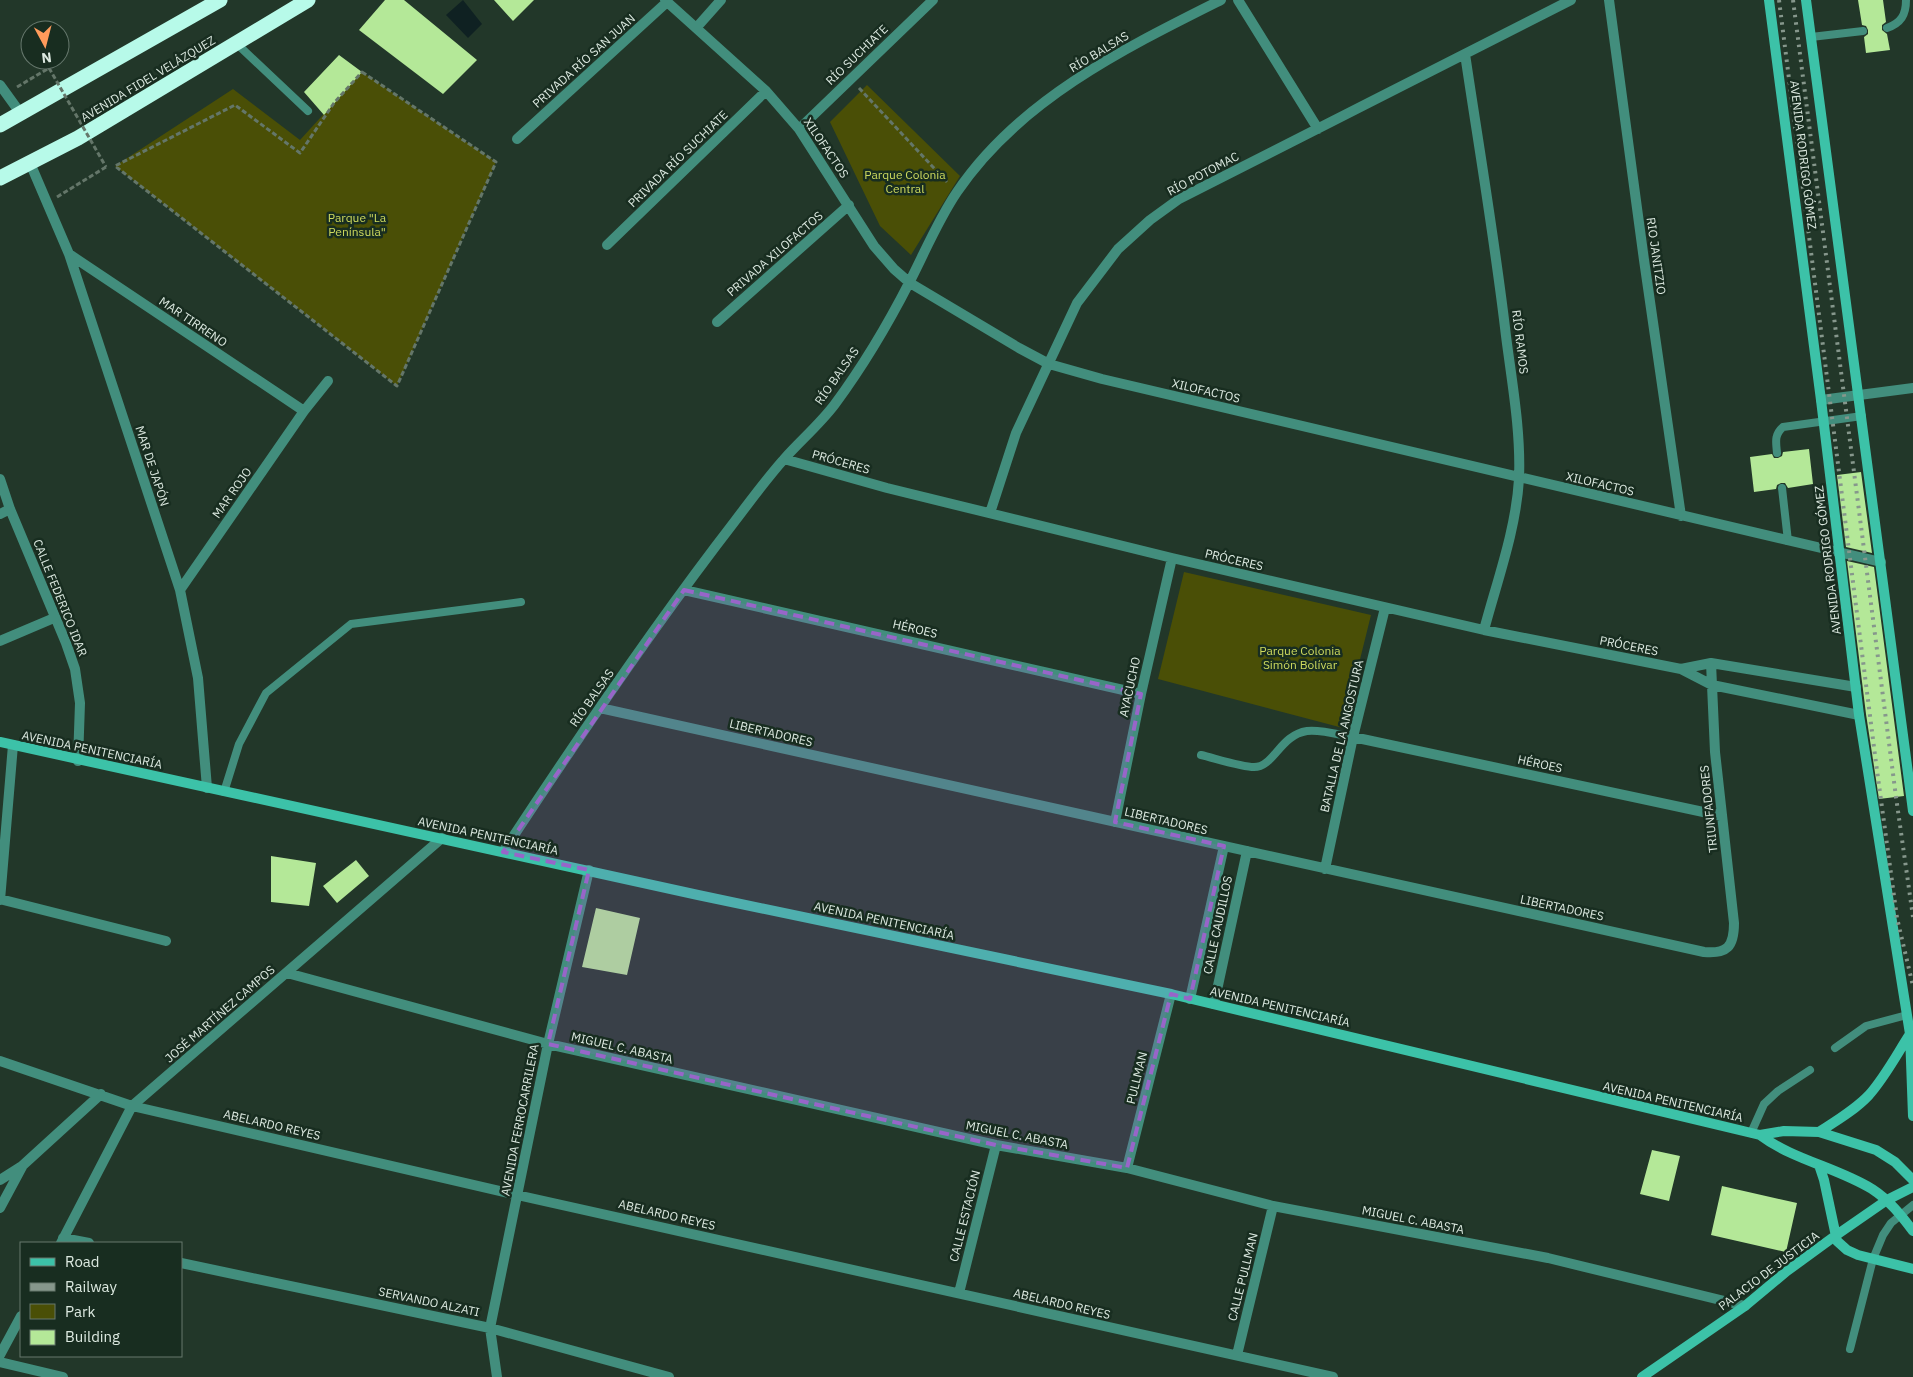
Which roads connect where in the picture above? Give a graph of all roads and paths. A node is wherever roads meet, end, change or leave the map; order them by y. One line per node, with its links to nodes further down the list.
1 (220, 0): 24 (highway)
2 (308, 0): 17 (highway, AVENIDA FIDEL VELÁZQUEZ)
3 (721, 0): 13 (street)
4 (933, 0): 19 (street, RÍO SUCHIATE)
5 (1221, 0): 32 (street, RÍO BALSAS)
6 (1238, 0): 27 (street)
7 (1571, 0): 18 (street, RÍO POTOMAC)
8 (1609, 0): 55 (street, RIO JANITZIO)
9 (1769, 0): 43 (street, AVENIDA RODRIGO GÓMEZ)
10 (1806, 0): 16 (street, AVENIDA RODRIGO GÓMEZ)
11 (1906, 0): 14 (lane)
12 (666, 1): 13 (street, XILOFACTOS); 28 (street, PRIVADA RÍO SAN JUAN)
13 (697, 27): 22 (street, XILOFACTOS)
14 (1887, 28)
15 (1863, 31): 16 (lane)
16 (1811, 37): 42 (street, AVENIDA RODRIGO GÓMEZ)
17 (236, 43): 23 (lane); 30 (highway, AVENIDA FIDEL VELÁZQUEZ)
18 (1465, 54): 27 (street, RÍO POTOMAC); 49 (street, RÍO RAMOS)
19 (850, 79): 26 (street, RÍO SUCHIATE); 32 (path)
20 (0, 85): 24 (street)
21 (16, 88): 33 (path, bridge)
22 (766, 91): 26 (street, XILOFACTOS); 35 (street, PRIVADA RÍO SUCHIATE)
23 (308, 111)
24 (21, 114): 25 (highway)
25 (0, 125)
26 (799, 129): 34 (street, XILOFACTOS)
27 (1318, 129): 39 (street, RÍO POTOMAC)
28 (517, 139)
29 (496, 162): 29 (path)
30 (30, 163): 31 (highway, AVENIDA FIDEL VELÁZQUEZ); 33 (street, MAR DE JAPÓN)
31 (0, 178)
32 (957, 192): 37 (street, RÍO BALSAS)
33 (48, 203): 36 (street, MAR DE JAPÓN)
34 (849, 206): 37 (street, XILOFACTOS); 38 (street, PRIVADA XILOFACTOS)
35 (607, 245)
36 (69, 254): 44 (street, MAR TIRRENO); 60 (street, MAR DE JAPÓN)
37 (910, 282): 39 (street, XILOFACTOS); 48 (street, RÍO BALSAS)
38 (717, 322)
39 (1049, 364): 49 (street, XILOFACTOS); 53 (street, RÍO POTOMAC)
40 (328, 381): 44 (street, MAR ROJO)
41 (1913, 388): 42 (street)
42 (1859, 395): 43 (street); 45 (street, AVENIDA RODRIGO GÓMEZ)
43 (1822, 400): 46 (street, AVENIDA RODRIGO GÓMEZ)
44 (304, 410): 60 (street, MAR ROJO)
45 (1862, 416): 46 (lane); 59 (street, AVENIDA RODRIGO GÓMEZ)
46 (1824, 421): 47 (lane); 57 (street, AVENIDA RODRIGO GÓMEZ)
47 (1778, 453)
48 (784, 460): 53 (street, PRÓCERES); 61 (street, RÍO BALSAS)
49 (1519, 478): 55 (street, XILOFACTOS); 65 (street, RÍO RAMOS)
50 (0, 479): 52 (street, CALLE FEDERICO IDAR)
51 (1782, 488): 56 (lane)
52 (10, 509): 54 (street); 64 (street, CALLE FEDERICO IDAR)
53 (990, 513): 58 (street, PRÓCERES)
54 (0, 514)
55 (1681, 516): 56 (street, XILOFACTOS)
56 (1788, 541): 57 (street, XILOFACTOS)
57 (1840, 553): 59 (street, XILOFACTOS); 70 (street, AVENIDA RODRIGO GÓMEZ)
58 (1172, 558): 63 (street, PRÓCERES); 71 (street, AYACUCHO)
59 (1881, 562): 81 (street, AVENIDA RODRIGO GÓMEZ)
60 (180, 590): 79 (street, MAR DE JAPÓN)
61 (684, 590): 71 (street, HÉROES); 72 (street, RÍO BALSAS)
62 (521, 602): 80 (lane)
63 (1385, 608): 65 (street, PRÓCERES); 74 (street, BATALLA DE LA ANGOSTURA)
64 (54, 618): 66 (street); 78 (street, CALLE FEDERICO IDAR)
65 (1484, 630): 68 (street, PRÓCERES)
66 (0, 641)
67 (1712, 663): 68 (street, PRÓCERES); 69 (street, TRIUNFADORES); 70 (street, PRÓCERES)
68 (1681, 669): 69 (street, PRÓCERES)
69 (1712, 685): 73 (street, PRÓCERES); 83 (street, TRIUNFADORES)
70 (1856, 687): 73 (street, AVENIDA RODRIGO GÓMEZ)
71 (1141, 694): 84 (street, AYACUCHO)
72 (600, 708): 84 (street, LIBERTADORES); 88 (street, RÍO BALSAS)
73 (1859, 714): 98 (street, AVENIDA RODRIGO GÓMEZ)
74 (1353, 737): 77 (lane); 83 (street, HÉROES); 89 (street, BATALLA DE LA ANGOSTURA)
75 (0, 742): 76 (street, AVENIDA PENITENCIARÍA)
76 (13, 746): 78 (street, AVENIDA PENITENCIARÍA); 91 (street)
77 (1201, 755)
78 (78, 761): 79 (street, AVENIDA PENITENCIARÍA)
79 (207, 788): 80 (street, AVENIDA PENITENCIARÍA)
80 (224, 792): 85 (street, AVENIDA PENITENCIARÍA)
81 (1912, 795): 82 (street, AVENIDA RODRIGO GÓMEZ)
82 (1913, 810)
83 (1722, 816): 93 (street, TRIUNFADORES)
84 (1115, 822): 86 (street, LIBERTADORES)
85 (442, 838): 88 (street, AVENIDA PENITENCIARÍA); 94 (street, JOSÉ MARTÍNEZ CAMPOS)
86 (1224, 846): 87 (street, LIBERTADORES); 96 (street, CALLE CAUDILLOS)
87 (1247, 851): 89 (street, LIBERTADORES); 97 (street, CALLE CAUDILLOS)
88 (503, 852): 90 (street, AVENIDA PENITENCIARÍA)
89 (1325, 869): 93 (street, LIBERTADORES)
90 (589, 870): 95 (street, AVENIDA PENITENCIARÍA); 100 (street, AVENIDA FERROCARRILERA)
91 (0, 900): 92 (street)
92 (166, 941)
93 (1727, 949)
94 (288, 972): 100 (street, MIGUEL C. ABASTA); 105 (street, JOSÉ MARTÍNEZ CAMPOS)
95 (1171, 994): 96 (street, AVENIDA PENITENCIARÍA); 112 (street, PULLMAN)
96 (1190, 999): 97 (street, AVENIDA PENITENCIARÍA)
97 (1214, 1004): 108 (street, AVENIDA PENITENCIARÍA)
98 (1907, 1015): 99 (street, AVENIDA RODRIGO GÓMEZ); 101 (lane)
99 (1911, 1038): 106 (street, AVENIDA RODRIGO GÓMEZ); 107 (street)
100 (548, 1044): 109 (street, MIGUEL C. ABASTA); 116 (street, AVENIDA FERROCARRILERA)
101 (1835, 1048)
102 (0, 1061): 104 (street, ABELARDO REYES)
103 (1810, 1070): 108 (lane)
104 (101, 1094): 105 (street, ABELARDO REYES); 111 (street)
105 (132, 1106): 116 (street, ABELARDO REYES); 124 (street, JOSÉ MARTÍNEZ CAMPOS)
106 (1913, 1116)
107 (1819, 1132): 108 (street, AVENIDA PENITENCIARÍA); 114 (street, AVENIDA PENITENCIARÍA)
108 (1755, 1134): 110 (street, AVENIDA PENITENCIARÍA)
109 (996, 1145): 112 (street, MIGUEL C. ABASTA); 129 (street, CALLE ESTACIÓN)
110 (1819, 1165): 117 (street, AVENIDA PENITENCIARÍA); 123 (street)
111 (22, 1166): 113 (street); 120 (street)
112 (1127, 1168): 119 (street, MIGUEL C. ABASTA)
113 (0, 1180)
114 (1913, 1180)
115 (1913, 1187): 117 (street, PALACIO DE JUSTICIA)
116 (517, 1195): 129 (street, ABELARDO REYES); 132 (street, AVENIDA FERROCARRILERA)
117 (1887, 1200): 121 (street, AVENIDA PENITENCIARÍA); 123 (street, PALACIO DE JUSTICIA)
118 (1913, 1205): 121 (lane)
119 (1273, 1206): 130 (street, MIGUEL C. ABASTA); 135 (street, CALLE PULLMAN)
120 (0, 1208)
121 (1900, 1214): 122 (street, AVENIDA PENITENCIARÍA); 126 (lane)
122 (1913, 1231)
123 (1835, 1236): 126 (street); 130 (street, PALACIO DE JUSTICIA)
124 (62, 1241): 125 (street)
125 (76, 1242)
126 (1873, 1260): 128 (street); 133 (lane)
127 (182, 1263): 132 (street, SERVANDO ALZATI)
128 (1913, 1269)
129 (959, 1294): 135 (street, ABELARDO REYES)
130 (1745, 1306): 141 (street, PALACIO DE JUSTICIA)
131 (20, 1318): 134 (street)
132 (490, 1328): 138 (street, AVENIDA FERROCARRILERA); 139 (street, SERVANDO ALZATI)
133 (1850, 1349)
134 (0, 1355)
135 (1237, 1355): 140 (street, ABELARDO REYES)
136 (0, 1362): 137 (street)
137 (63, 1377)
138 (498, 1377)
139 (670, 1377)
140 (1333, 1377)
141 (1642, 1377)

